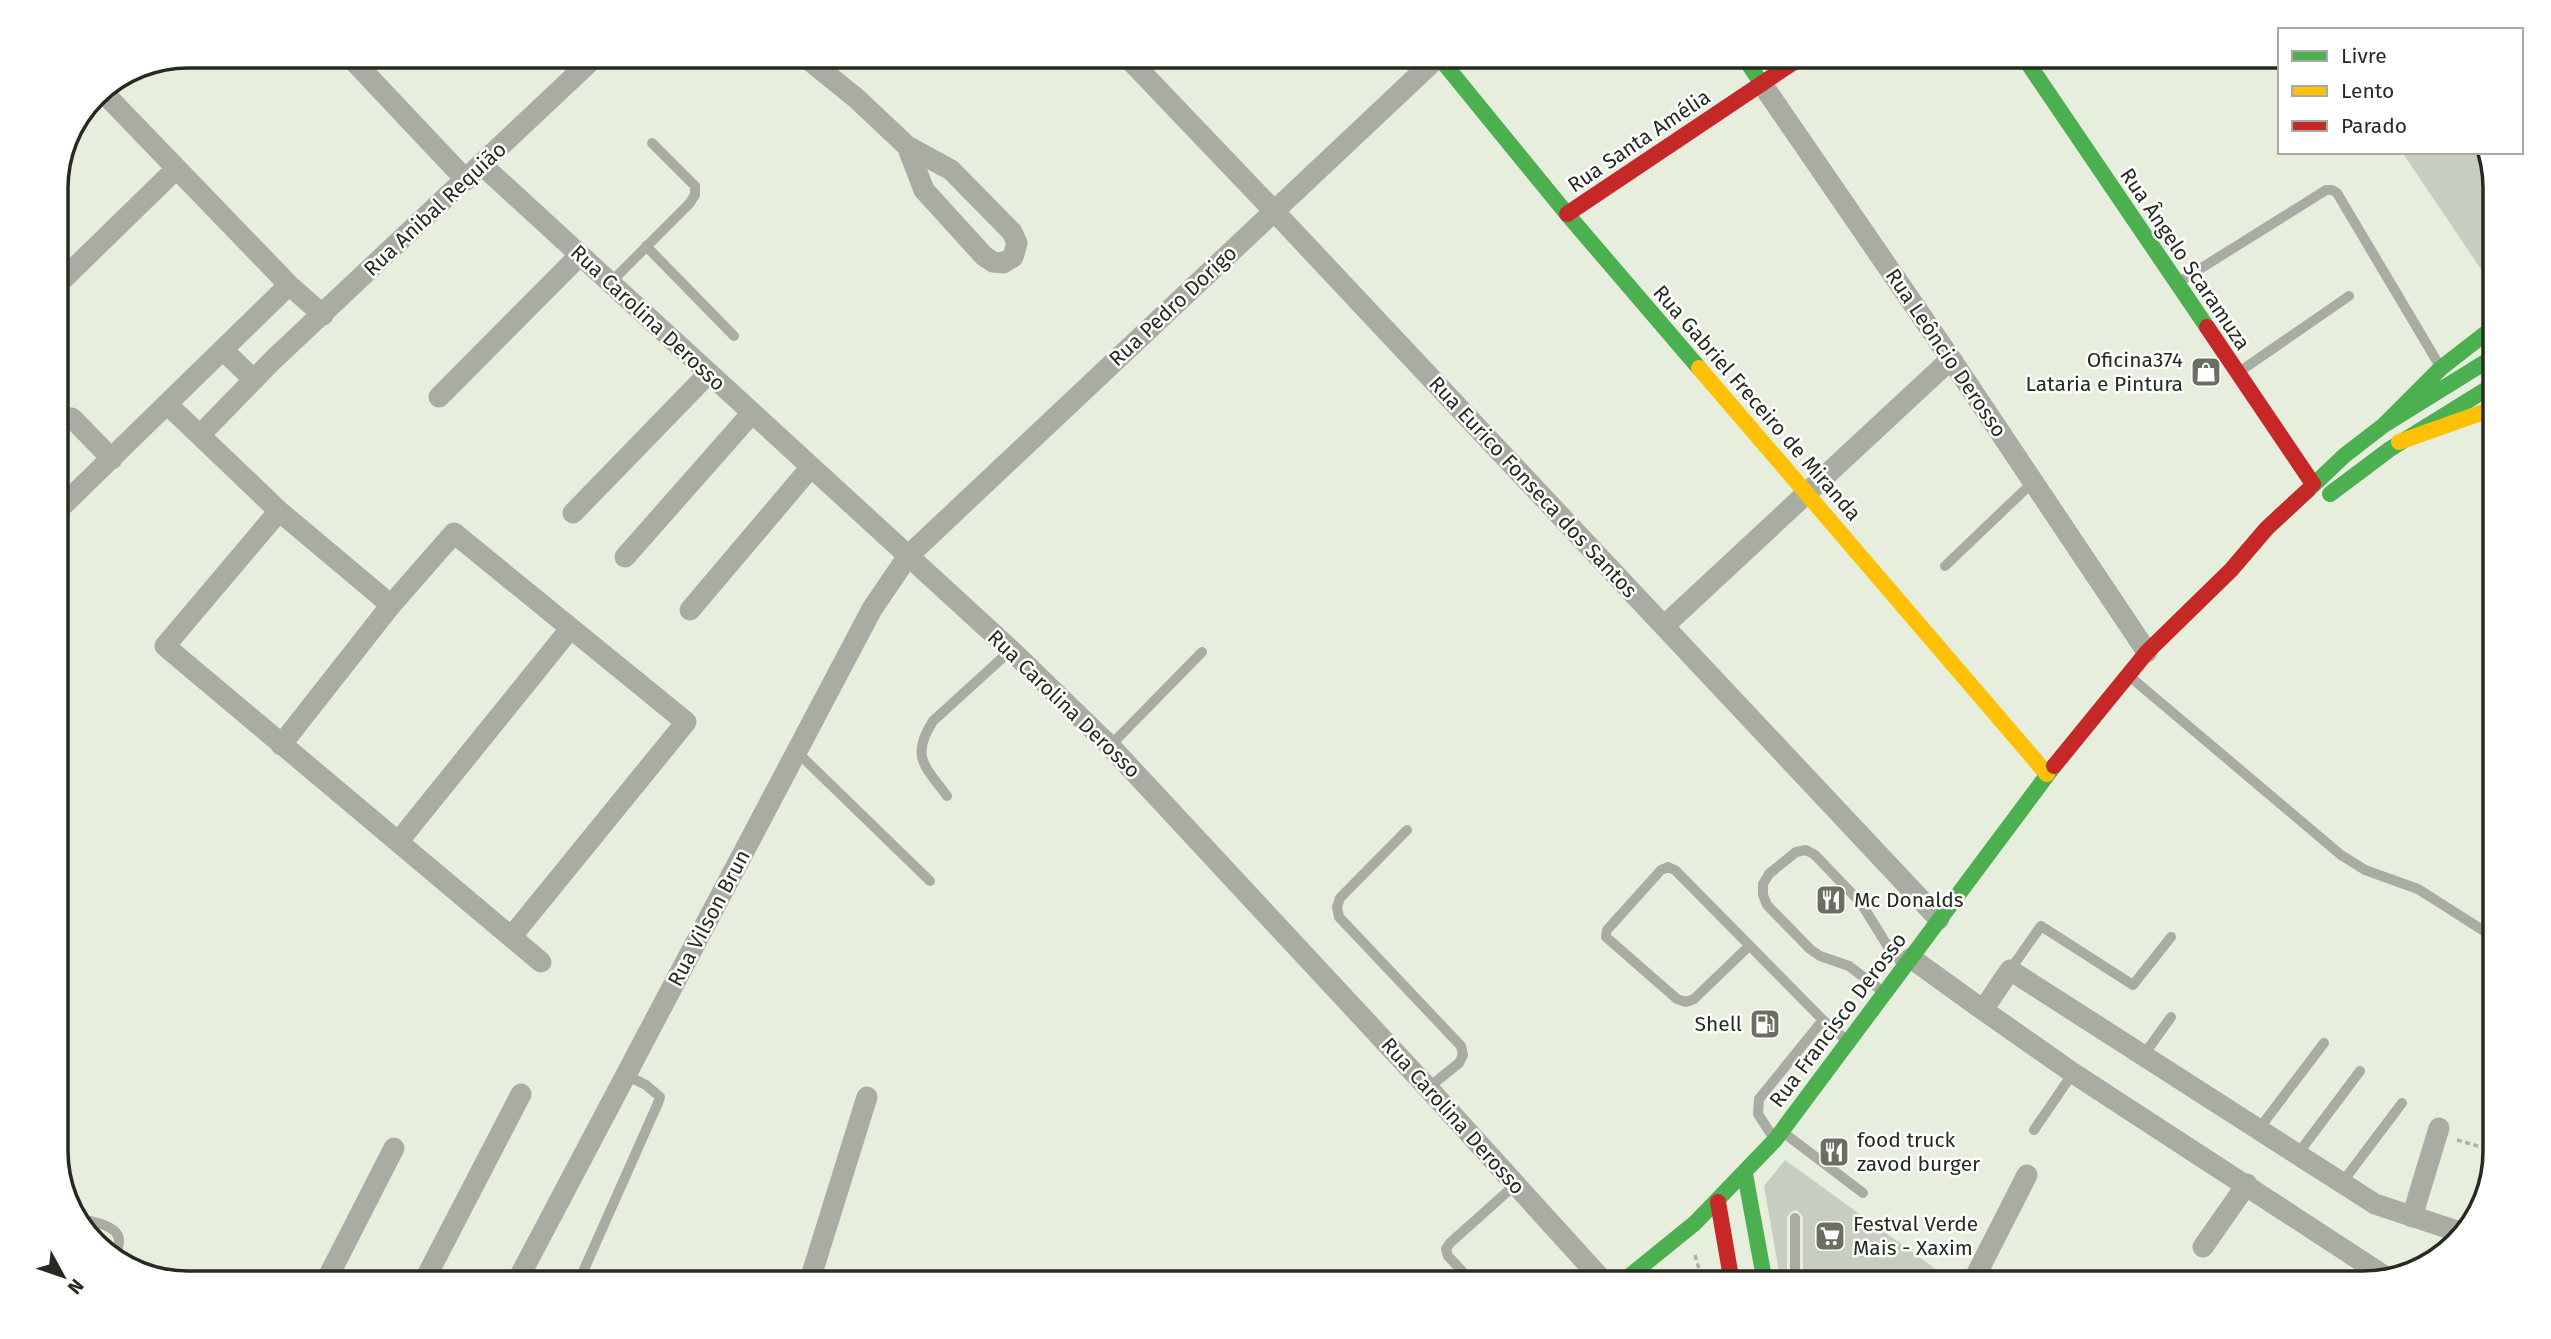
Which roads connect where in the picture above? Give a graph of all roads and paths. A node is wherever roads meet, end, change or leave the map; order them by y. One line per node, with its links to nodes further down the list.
1 (360, 68): 16 (street)
2 (583, 68): 14 (street, Rua Anibal Requião)
3 (819, 68): 13 (street)
4 (1138, 68): 17 (street, Rua Eurico Fonseca dos Santos)
5 (1425, 68): 17 (street, Rua Pedro Dorigo)
6 (1448, 68): 18 (main road, Rua Gabriel Freceiro de Miranda)
7 (1751, 68): 10 (main road, Rua Leôncio Derosso)
8 (1785, 68): 10 (main road, Rua Santa Amélia)
9 (2032, 68): 23 (main road, Rua Ângelo Scaramuza)
10 (1762, 84): 18 (main road, Rua Santa Amélia); 30 (street, Rua Leôncio Derosso)
11 (109, 98): 15 (street)
12 (652, 143): 19 (lane)
13 (907, 146): 13 (street)
14 (482, 165): 16 (street, Rua Anibal Requião); 20 (street, Rua Carolina Derosso)
15 (176, 169): 21 (street); 24 (street)
16 (466, 180): 26 (street, Rua Anibal Requião)
17 (1275, 211): 53 (street, Rua Pedro Dorigo); 59 (street, Rua Eurico Fonseca dos Santos)
18 (1567, 214): 49 (main road, Rua Gabriel Freceiro de Miranda)
19 (646, 246): 22 (lane); 27 (lane)
20 (580, 255): 22 (street, Rua Carolina Derosso); 37 (street)
21 (69, 273)
22 (610, 282): 33 (street, Rua Carolina Derosso)
23 (2176, 284): 32 (lane); 34 (main road, Rua Ângelo Scaramuza)
24 (289, 285): 26 (street); 29 (street)
25 (2349, 296): 34 (lane)
26 (323, 316): 35 (street, Rua Anibal Requião)
27 (734, 336)
28 (2482, 336): 32 (main road)
29 (223, 350): 35 (street); 38 (street)
30 (1951, 359): 47 (street, Rua Leôncio Derosso); 49 (street)
31 (2482, 364): 42 (main road, Rua Francisco Derosso)
32 (2441, 368): 42 (main road)
33 (709, 373): 39 (street, Rua Carolina Derosso); 52 (street)
34 (2237, 373): 48 (main road, Rua Ângelo Scaramuza)
35 (254, 380): 43 (street, Rua Anibal Requião)
36 (2482, 392): 44 (main road, Rua Francisco Derosso)
37 (439, 397)
38 (167, 405): 43 (street); 45 (street)
39 (752, 412): 46 (street, Rua Carolina Derosso); 54 (street)
40 (2482, 413): 44 (main road)
41 (69, 418): 45 (street)
42 (2384, 425): 48 (main road, Rua Francisco Derosso)
43 (200, 435): 51 (street)
44 (2399, 442): 56 (main road, Rua Francisco Derosso)
45 (112, 459): 50 (street)
46 (811, 467): 53 (street, Rua Carolina Derosso); 58 (street)
47 (2033, 482): 55 (lane); 63 (street, Rua Leôncio Derosso)
48 (2313, 484): 56 (main road, Rua Francisco Derosso)
49 (1807, 491): 59 (street); 68 (main road, Rua Gabriel Freceiro de Miranda)
50 (69, 500)
51 (279, 511): 57 (street); 65 (street)
52 (573, 513)
53 (908, 556): 61 (street, Rua Carolina Derosso); 67 (street, Rua Vilson Brun)
54 (625, 557)
55 (1945, 566)
56 (2231, 570): 63 (main road, Rua Francisco Derosso)
57 (390, 605): 60 (street); 65 (street)
58 (690, 610)
59 (1664, 626): 73 (street, Rua Eurico Fonseca dos Santos)
60 (570, 629): 71 (street); 75 (street)
61 (1011, 650): 66 (street, Rua Carolina Derosso); 69 (lane)
62 (1202, 652): 66 (lane)
63 (2147, 652): 64 (main road, Rua Francisco Derosso)
64 (2128, 675): 68 (main road, Rua Francisco Derosso); 74 (lane)
65 (281, 745): 71 (street)
66 (1110, 746): 91 (street, Rua Carolina Derosso)
67 (797, 752): 72 (lane); 90 (street, Rua Vilson Brun)
68 (2047, 774): 73 (main road, Rua Francisco Derosso)
69 (947, 796)
70 (1407, 830): 91 (lane)
71 (398, 842): 75 (street)
72 (930, 881)
73 (1939, 919): 79 (main road, Rua Francisco Derosso)
74 (2483, 930)
75 (512, 936): 78 (street)
76 (2171, 937): 80 (lane)
77 (1748, 947): 77 (lane); 84 (lane)
78 (541, 962)
79 (1907, 962): 81 (main road, Rua Francisco Derosso); 81 (lane); 82 (street)
80 (2010, 970): 82 (street); 87 (street)
81 (1884, 993): 85 (main road, Rua Francisco Derosso)
82 (1983, 1010): 89 (street)
83 (2171, 1017): 87 (lane)
84 (1823, 1020): 85 (lane); 98 (lane)
85 (1848, 1042): 98 (main road, Rua Francisco Derosso)
86 (2324, 1043): 96 (lane)
87 (2143, 1056): 96 (street)
88 (2360, 1071): 101 (lane)
89 (2073, 1073): 95 (lane); 105 (street)
90 (626, 1075): 118 (street, Rua Vilson Brun); 119 (lane)
91 (1428, 1088): 104 (street, Rua Carolina Derosso)
92 (521, 1094): 117 (street)
93 (867, 1097): 120 (street)
94 (2402, 1103): 106 (lane)
95 (2034, 1130)
96 (2258, 1130): 101 (street)
97 (2445, 1133): 99 (path); 109 (street)
98 (1778, 1135): 102 (main road, Rua Francisco Derosso); 107 (lane)
99 (2483, 1147)
100 (394, 1148): 116 (street)
101 (2297, 1156): 106 (street)
102 (1745, 1174): 108 (main road, Rua Francisco Derosso); 125 (main road)
103 (2027, 1175): 127 (street)
104 (1516, 1184): 121 (lane); 122 (street, Rua Carolina Derosso)
105 (2246, 1184): 114 (street); 115 (street)
106 (2341, 1184): 109 (street)
107 (1863, 1193)
108 (1718, 1202): 123 (main road, Rua Francisco Derosso); 124 (main road)
109 (2412, 1217): 112 (street)
110 (1795, 1218): 126 (lane)
111 (92, 1222): 113 (lane)
112 (2452, 1231)
113 (118, 1247)
114 (2203, 1247)
115 (2376, 1270)
116 (331, 1271)
117 (429, 1271)
118 (522, 1271)
119 (583, 1271)
120 (813, 1271)
121 (1462, 1271)
122 (1594, 1271)
123 (1636, 1271)
124 (1730, 1271)
125 (1763, 1271)
126 (1795, 1271)
127 (1978, 1271)

